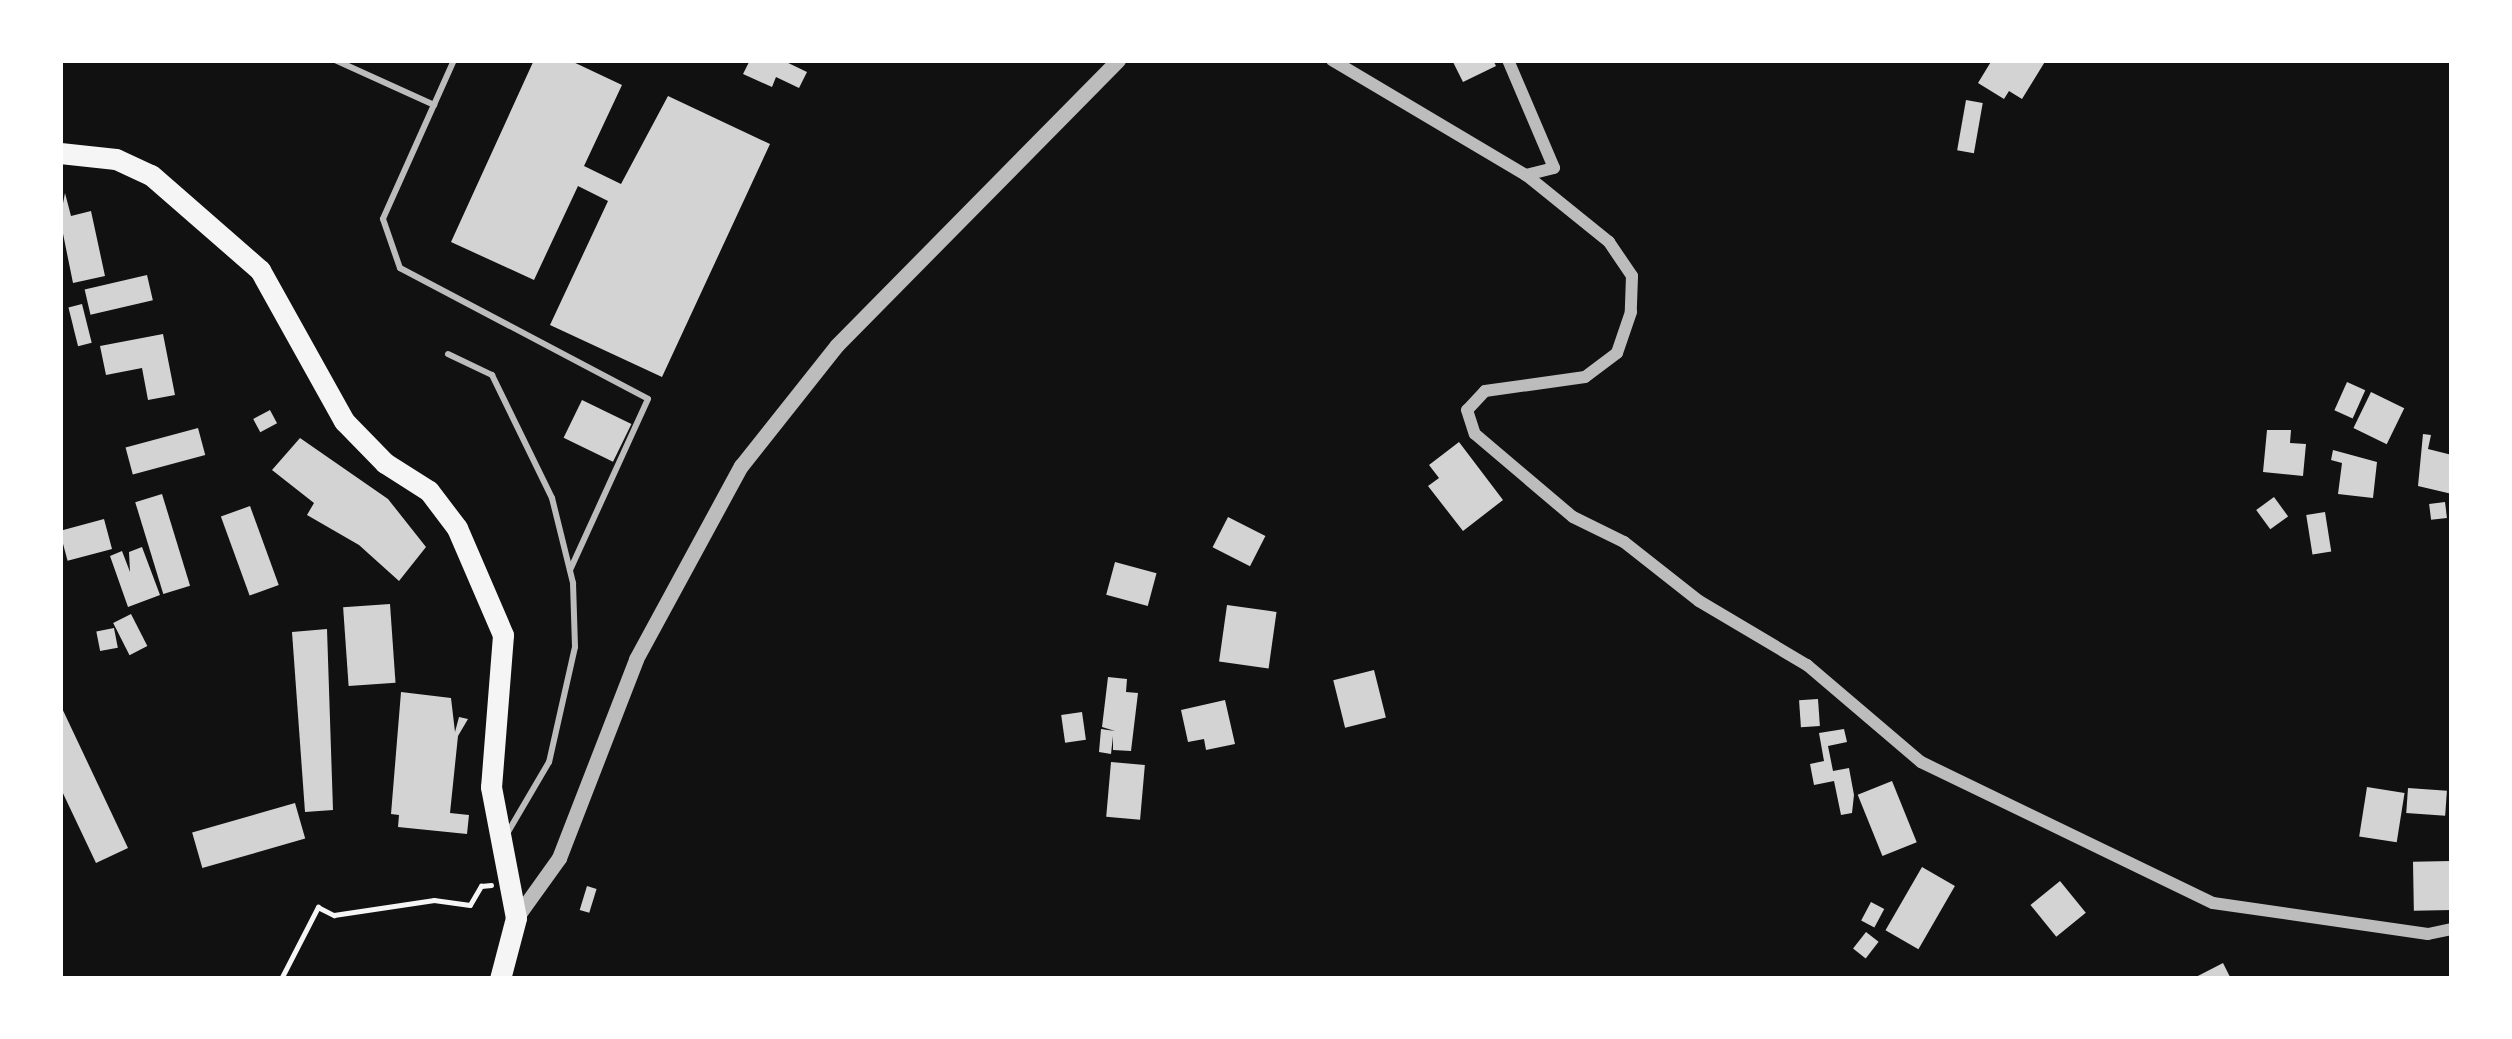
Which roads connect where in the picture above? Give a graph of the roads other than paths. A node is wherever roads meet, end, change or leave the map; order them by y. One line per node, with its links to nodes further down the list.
1 (335, 60): 6 (lane)
2 (454, 60): 6 (lane)
3 (1118, 60): 12 (street)
4 (1332, 60): 8 (street)
5 (1508, 60): 8 (street)
6 (434, 105): 10 (lane)
7 (60, 153): 11 (main road)
8 (1526, 175): 13 (street)
9 (448, 354): 10 (lane)
10 (570, 570): 11 (lane)
11 (503, 840): 12 (main road)
12 (516, 918): 14 (main road)
13 (2452, 929)
14 (500, 979)

